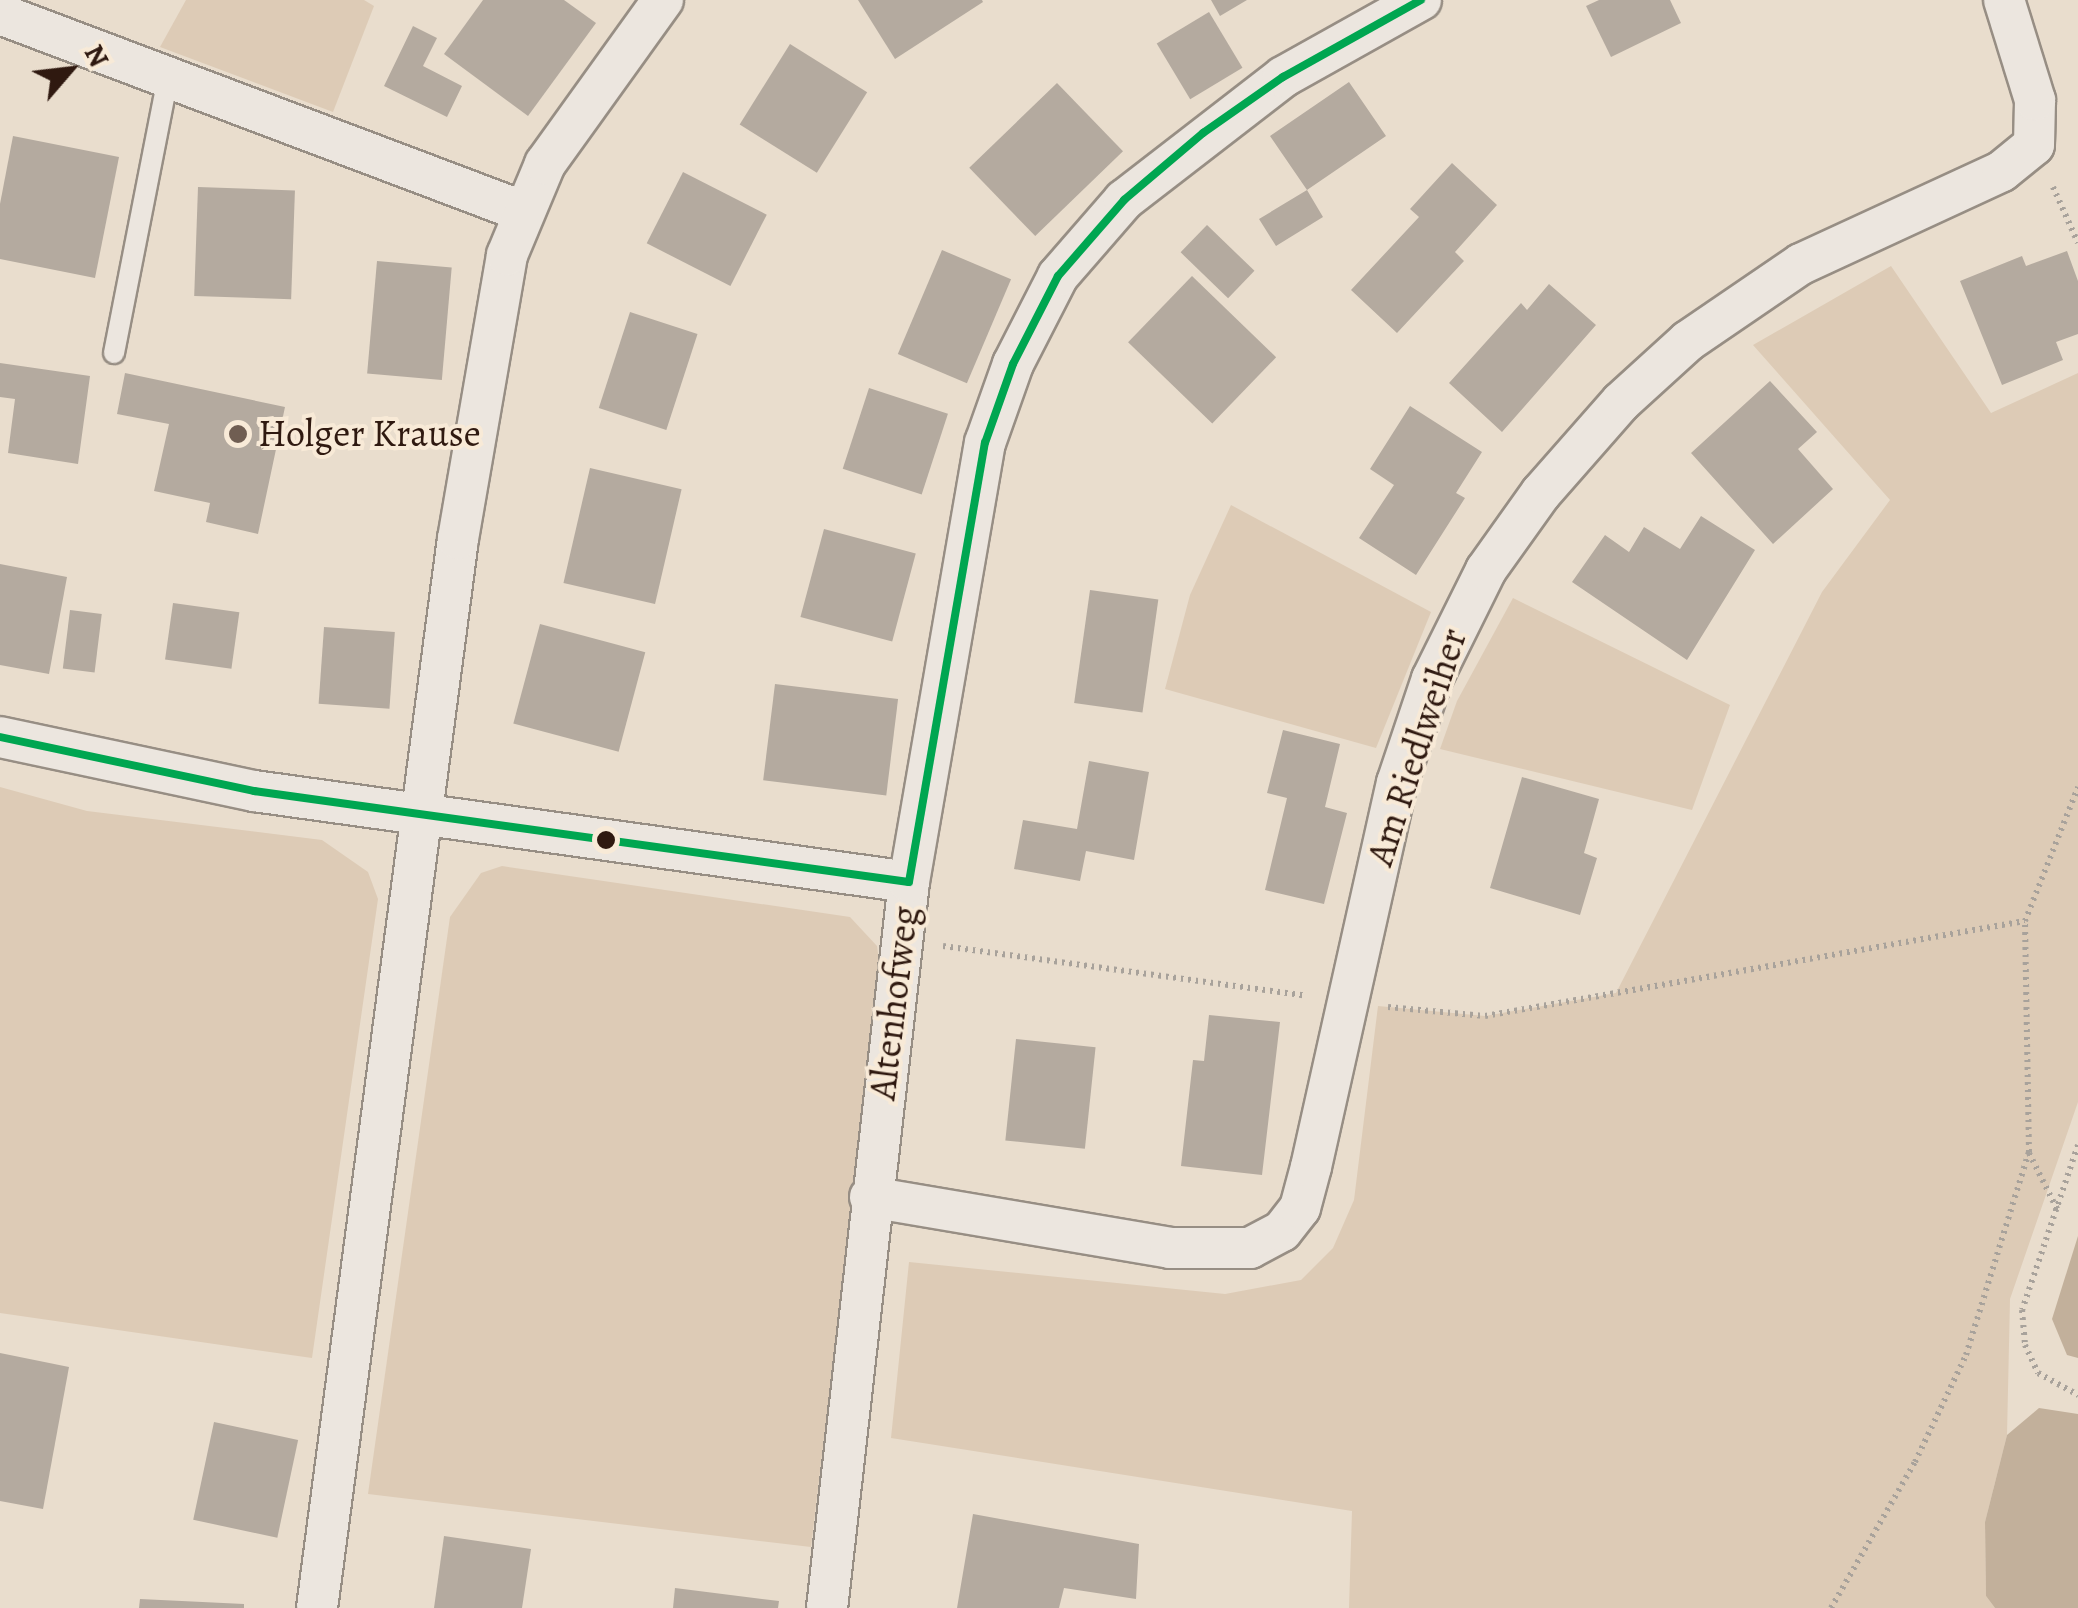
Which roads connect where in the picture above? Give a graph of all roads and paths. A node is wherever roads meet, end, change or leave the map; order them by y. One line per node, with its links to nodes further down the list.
1 (663, 0): 7 (street)
2 (1420, 0): 13 (street, Altenhofweg)
3 (2004, 0): 6 (street)
4 (0, 14): 5 (street)
5 (168, 78): 7 (street); 9 (lane)
6 (2034, 145): 8 (path); 16 (street, Am Riedlweiher)
7 (522, 211): 12 (street)
8 (2078, 244)
9 (114, 353)
10 (0, 737): 12 (street)
11 (2078, 787): 14 (path)
12 (423, 814): 13 (street); 22 (street)
13 (909, 882): 15 (street, Altenhofweg)
14 (2025, 921): 16 (path); 18 (path)
15 (902, 940): 16 (path); 19 (street, Altenhofweg)
16 (1346, 1002): 19 (street, Am Riedlweiher)
17 (2078, 1144): 20 (path)
18 (2029, 1152): 20 (path); 24 (path)
19 (870, 1197): 23 (street, Altenhofweg)
20 (2057, 1210): 21 (path)
21 (2078, 1394)
22 (317, 1608)
23 (827, 1608)
24 (1831, 1608)

